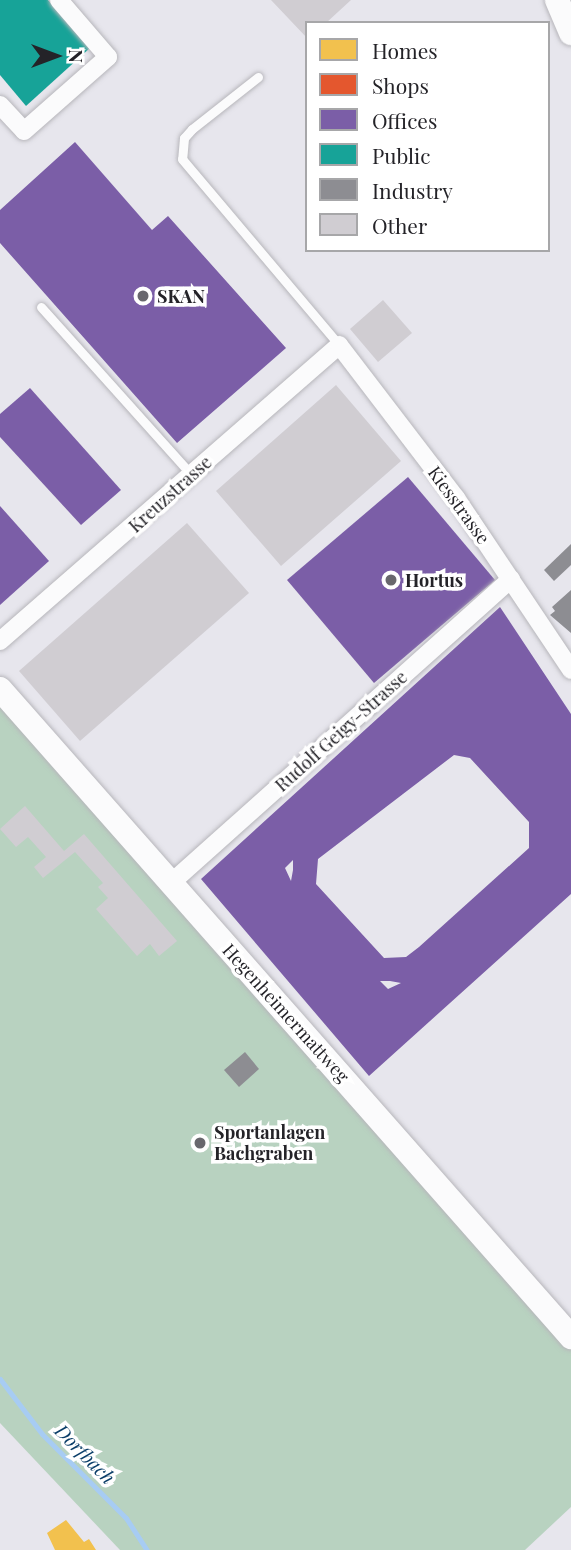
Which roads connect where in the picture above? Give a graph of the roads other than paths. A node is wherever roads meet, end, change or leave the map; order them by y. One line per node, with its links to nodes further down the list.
1 (60, 0): 5 (street)
2 (557, 0): 3 (street)
3 (571, 33)
4 (258, 77): 7 (lane)
5 (0, 105)
6 (40, 307): 8 (lane)
7 (339, 345): 8 (street, Kreuzstrasse); 9 (street, Kiesstrasse)
8 (191, 474): 10 (street, Kreuzstrasse)
9 (511, 579): 11 (street, Kiesstrasse); 13 (street, Rudolf Geigy-Strasse)
10 (0, 641)
11 (571, 670)
12 (0, 689): 13 (street, Hegenheimermattweg)
13 (171, 883): 14 (street, Hegenheimermattweg)
14 (570, 1333)

